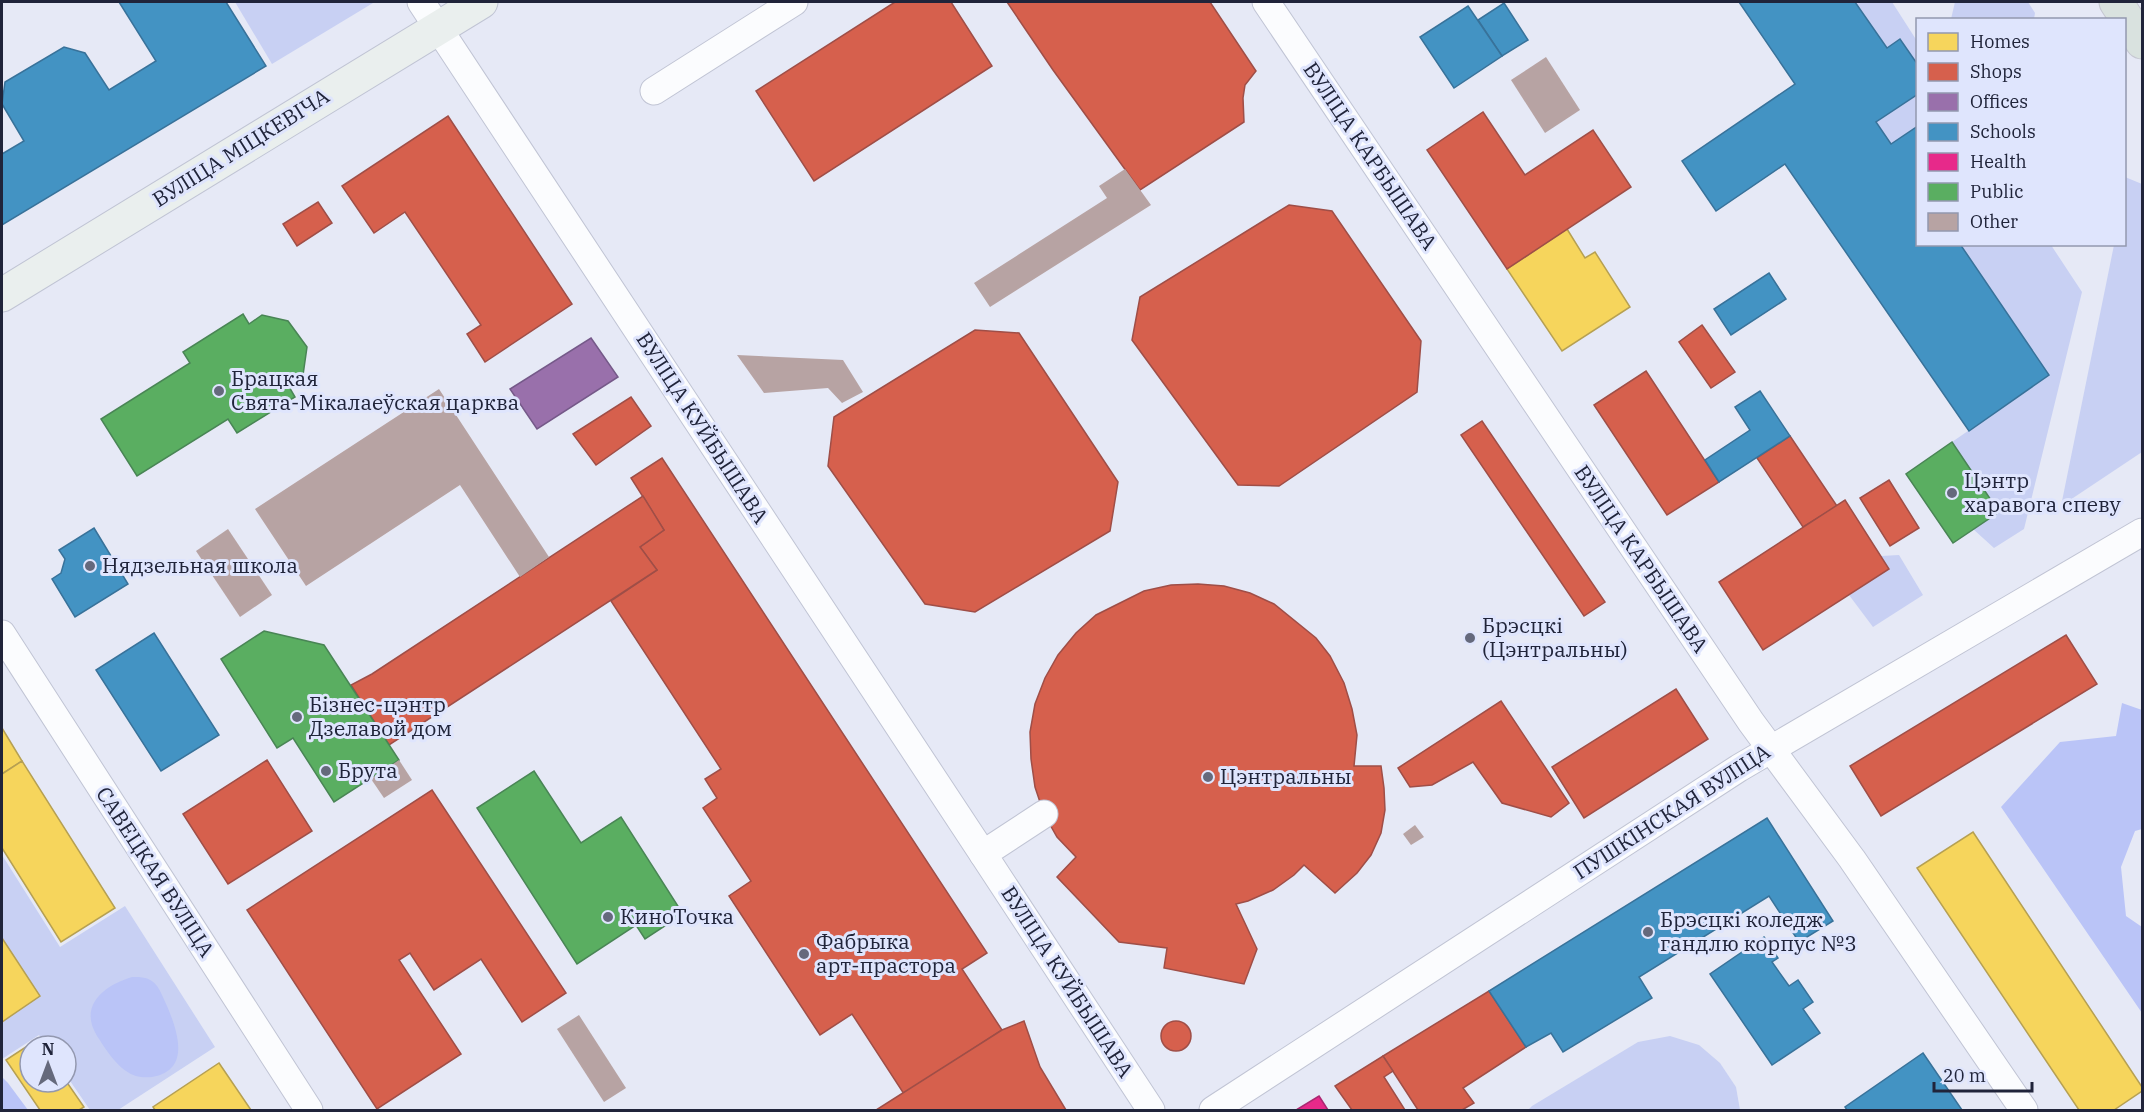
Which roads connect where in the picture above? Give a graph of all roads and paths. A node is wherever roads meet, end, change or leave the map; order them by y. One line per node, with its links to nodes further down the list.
1 (481, 2): 5 (main road, ВУЛІЦА МІЦКЕВІЧА)
2 (794, 2): 7 (street)
3 (1266, 2): 11 (street, ВУЛІЦА КАРБЫШАВА)
4 (2116, 2): 6 (main road)
5 (430, 14): 8 (main road, ВУЛІЦА МІЦКЕВІЧА); 13 (street, ВУЛІЦА КУЙБЫШАВА)
6 (2142, 42)
7 (654, 91)
8 (2, 295)
9 (2142, 532): 11 (street, ПУШКІНСКАЯ ВУЛІЦА)
10 (2, 634): 14 (street, САВЕЦКАЯ ВУЛІЦА)
11 (1772, 749): 16 (street, ПУШКІНСКАЯ ВУЛІЦА); 17 (street, ВУЛІЦА КАРБЫШАВА)
12 (1044, 814): 13 (street)
13 (983, 854): 15 (street, ВУЛІЦА КУЙБЫШАВА)
14 (309, 1110)
15 (1151, 1110)
16 (1213, 1110)
17 (2024, 1110)

